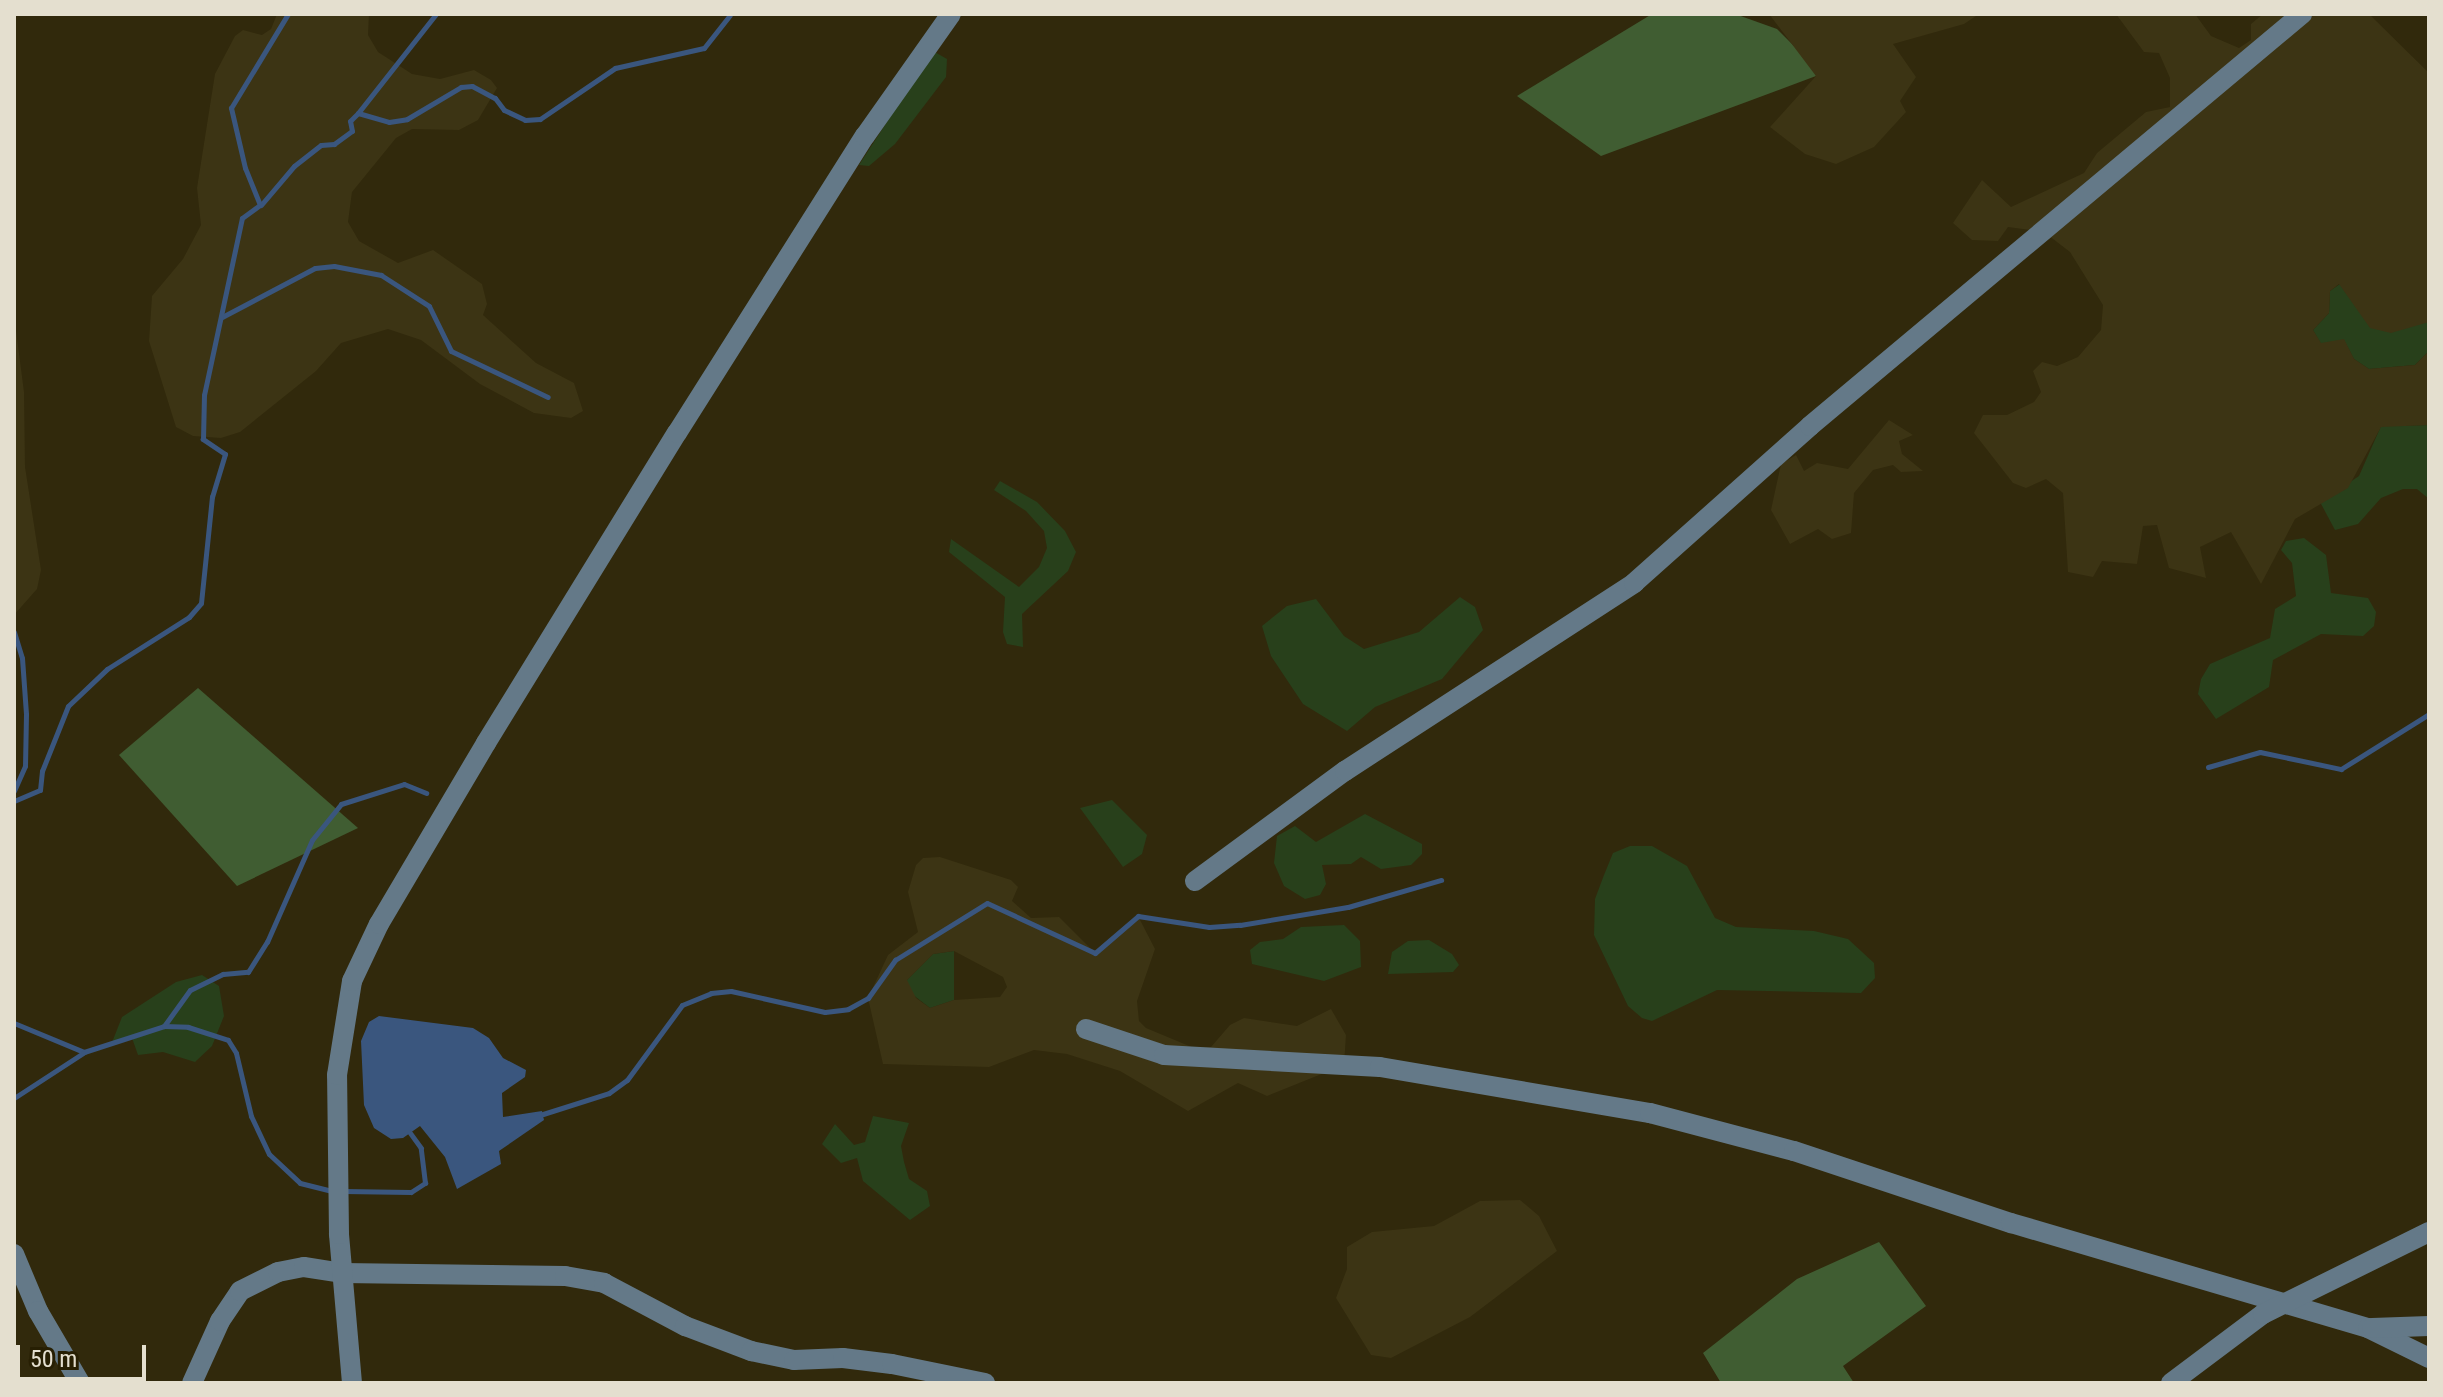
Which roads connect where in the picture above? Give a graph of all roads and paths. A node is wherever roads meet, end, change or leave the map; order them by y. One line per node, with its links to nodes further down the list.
1 (951, 14): 7 (street)
2 (2302, 14): 3 (street)
3 (1195, 881)
4 (1086, 1029): 8 (street)
5 (2429, 1232): 8 (street)
6 (14, 1254): 11 (street)
7 (342, 1273): 15 (street); 16 (street); 17 (street)
8 (2280, 1305): 10 (street); 18 (street)
9 (2429, 1326): 10 (street)
10 (2368, 1328): 12 (street)
11 (50, 1333): 13 (street); 14 (street)
12 (2429, 1358)
13 (59, 1383)
14 (80, 1383)
15 (192, 1383)
16 (352, 1383)
17 (985, 1383)
18 (2171, 1383)

